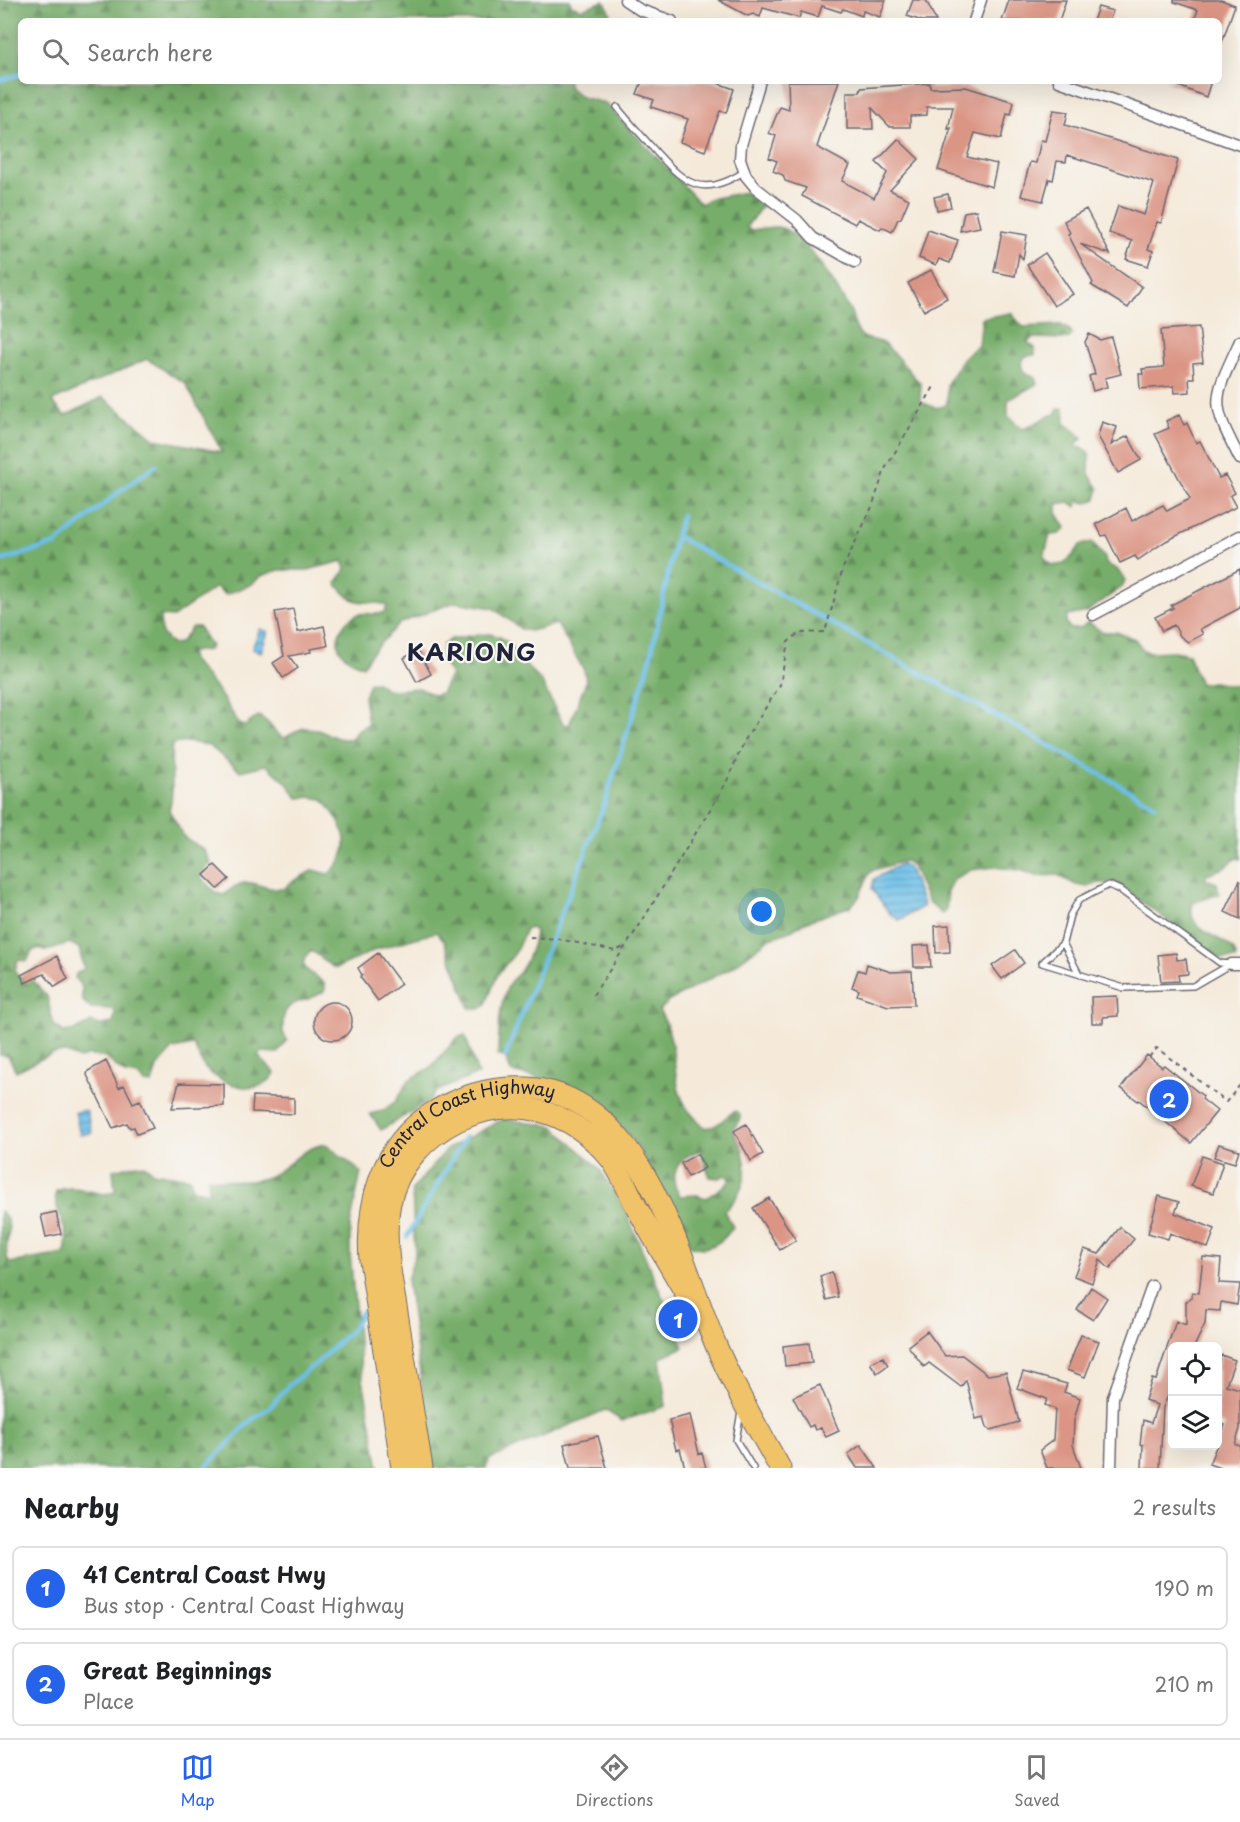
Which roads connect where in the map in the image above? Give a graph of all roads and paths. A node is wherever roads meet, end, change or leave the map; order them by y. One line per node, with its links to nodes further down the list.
1 (625, 0): 3 (street)
2 (981, 0): 4 (street)
3 (663, 18)
4 (975, 18)
5 (759, 84): 9 (street)
6 (1067, 84): 8 (street)
7 (617, 107): 9 (lane)
8 (1240, 145)
9 (745, 171): 10 (street)
10 (855, 262)
11 (1240, 342): 13 (street)
12 (935, 385): 18 (path)
13 (1240, 459)
14 (1240, 536): 15 (street)
15 (1093, 615)
16 (531, 937): 18 (path)
17 (1063, 943): 19 (lane); 20 (lane); 20 (lane)
18 (626, 945): 21 (path)
19 (1236, 964): 20 (lane)
20 (1079, 974)
21 (593, 995)
22 (1149, 1057): 23 (path)
23 (1240, 1085)
24 (1152, 1287): 31 (street)
25 (716, 1344): 26 (highway, Central Coast Highway); 27 (highway, Central Coast Highway); 28 (highway, Central Coast Highway)
26 (743, 1401): 29 (lane); 30 (highway, Central Coast Highway)
27 (402, 1468)
28 (422, 1468)
29 (753, 1468)
30 (780, 1468)
31 (1111, 1468)

